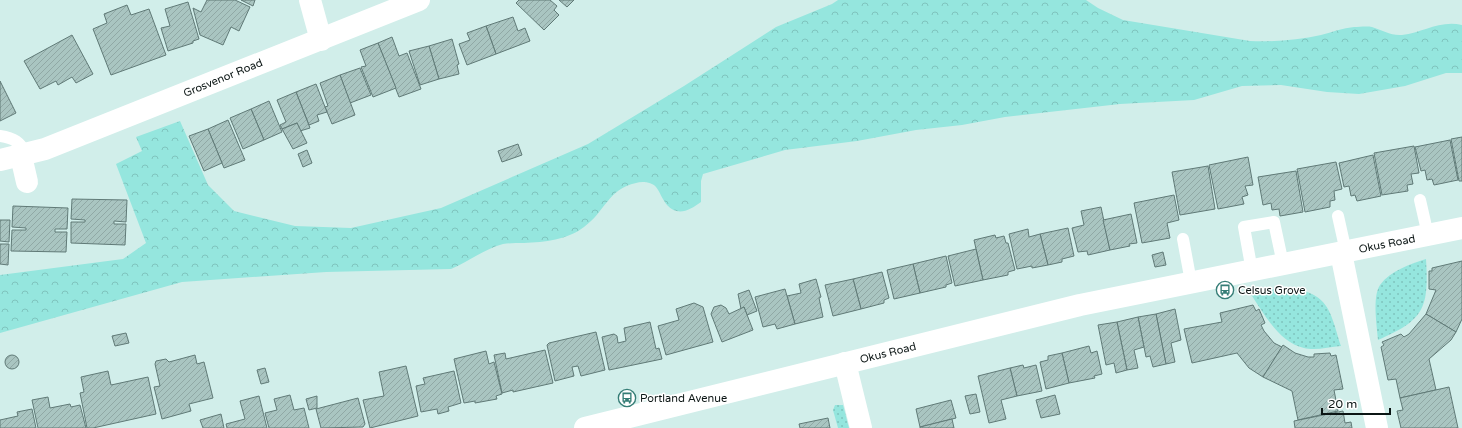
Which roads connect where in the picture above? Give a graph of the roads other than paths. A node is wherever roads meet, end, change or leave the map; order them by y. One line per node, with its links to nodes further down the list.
1 (310, 0): 3 (street)
2 (419, 0): 3 (street, Grosvenor Road)
3 (322, 40): 5 (street, Grosvenor Road)
4 (0, 136): 5 (lane)
5 (16, 157): 6 (street)
6 (27, 182)
7 (1420, 200): 10 (lane, Okus Road)
8 (1338, 216): 12 (lane, Okus Road)
9 (1462, 228): 10 (street, Okus Road)
10 (1428, 236): 12 (street, Okus Road)
11 (1183, 239): 15 (lane)
12 (1343, 253): 13 (street, Okus Road); 19 (street)
13 (1283, 264): 14 (street, Okus Road); 14 (lane)
14 (1252, 271): 15 (street, Okus Road)
15 (1191, 282): 16 (street, Okus Road)
16 (845, 363): 17 (street, Okus Road); 18 (street)
17 (585, 428)
18 (861, 428)
19 (1377, 428)

